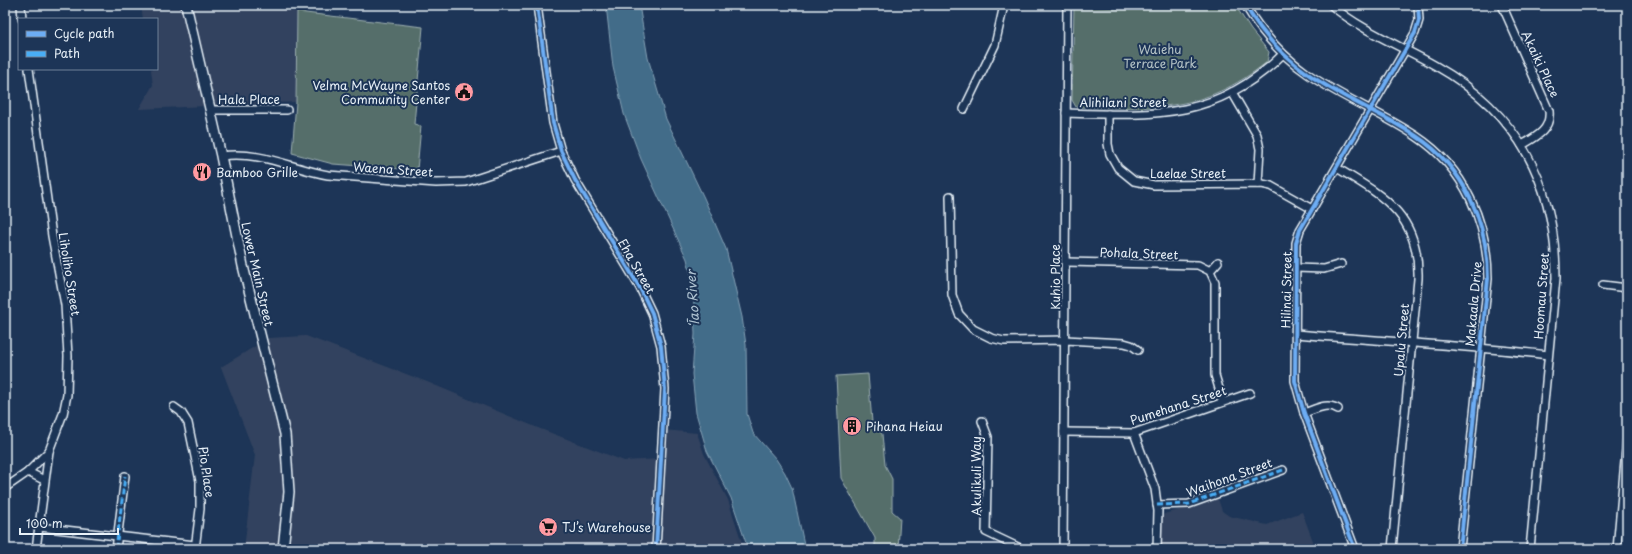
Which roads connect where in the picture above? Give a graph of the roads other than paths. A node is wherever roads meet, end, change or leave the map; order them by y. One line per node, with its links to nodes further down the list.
1 (21, 5): 10 (street)
2 (186, 5): 17 (street, Lower Main Street)
3 (537, 5): 22 (street, Eha Street)
4 (1004, 5): 15 (street)
5 (1067, 5): 19 (street, Kuhio Place)
6 (1245, 5): 12 (street, Makaala Drive)
7 (1331, 5): 11 (street, Hoomau Street)
8 (1418, 5): 11 (street, Hilinai Street)
9 (1502, 5): 21 (street, Akaiki Place)
10 (22, 18)
11 (1405, 50): 16 (street, Hilinai Street); 21 (street, Hoomau Street)
12 (1283, 54): 14 (street, Alihilani Street); 16 (street, Makaala Drive)
13 (29, 70): 50 (street, Liholiho Street)
14 (1232, 92): 20 (street, Alihilani Street); 25 (street)
15 (964, 109)
16 (1370, 109): 24 (street, Hilinai Street); 38 (street, Makaala Drive)
17 (211, 110): 18 (street, Hala Place); 23 (street, Lower Main Street)
18 (287, 110)
19 (1066, 113): 20 (street, Alihilani Street); 28 (street, Kuhio Place)
20 (1108, 114): 25 (street, Laelae Street)
21 (1522, 145): 40 (street, Hoomau Street)
22 (561, 151): 23 (street, Waena Street); 63 (street, Eha Street)
23 (221, 156): 62 (street, Lower Main Street)
24 (1337, 168): 27 (street, Hilinai Street); 37 (street, Upalu Street)
25 (1258, 184): 27 (street, Laelae Street)
26 (950, 196): 36 (street)
27 (1312, 209): 31 (street, Hilinai Street)
28 (1066, 262): 32 (street, Pohala Street); 36 (street, Kuhio Place)
29 (1218, 262): 32 (street)
30 (1341, 264): 31 (street)
31 (1296, 268): 35 (street, Hilinai Street)
32 (1210, 271): 42 (street)
33 (1603, 285): 34 (street)
34 (1627, 288)
35 (1295, 334): 37 (street); 45 (street, Hilinai Street)
36 (1065, 340): 39 (street); 47 (street, Kuhio Place)
37 (1412, 344): 38 (street); 68 (street, Upalu Street)
38 (1480, 347): 40 (street); 69 (street, Makaala Drive)
39 (1138, 350)
40 (1548, 355): 70 (street, Hoomau Street)
41 (1250, 393): 42 (street, Pumehana Street)
42 (1223, 402): 48 (street, Pumehana Street)
43 (174, 407): 59 (street, Pio Place)
44 (1338, 409): 45 (street)
45 (1304, 413): 67 (street, Hilinai Street)
46 (982, 421): 64 (street, Akulikuli Way)
47 (1064, 432): 48 (street, Pumehana Street); 65 (street, Kuhio Place)
48 (1134, 433): 56 (street)
49 (1627, 439): 71 (street)
50 (49, 451): 52 (street); 54 (street, Liholiho Street)
51 (1283, 470): 56 (street, Waihona Street)
52 (28, 472): 54 (street); 55 (street)
53 (125, 476): 58 (street)
54 (44, 480): 57 (street, Liholiho Street)
55 (5, 488)
56 (1158, 505): 66 (street)
57 (39, 527): 58 (street); 60 (street, Liholiho Street)
58 (118, 535): 59 (street); 61 (street)
59 (195, 547)
60 (36, 549)
61 (116, 549)
62 (283, 549)
63 (656, 549)
64 (1022, 549)
65 (1063, 549)
66 (1157, 549)
67 (1355, 549)
68 (1392, 549)
69 (1460, 549)
70 (1530, 549)
71 (1617, 549)

